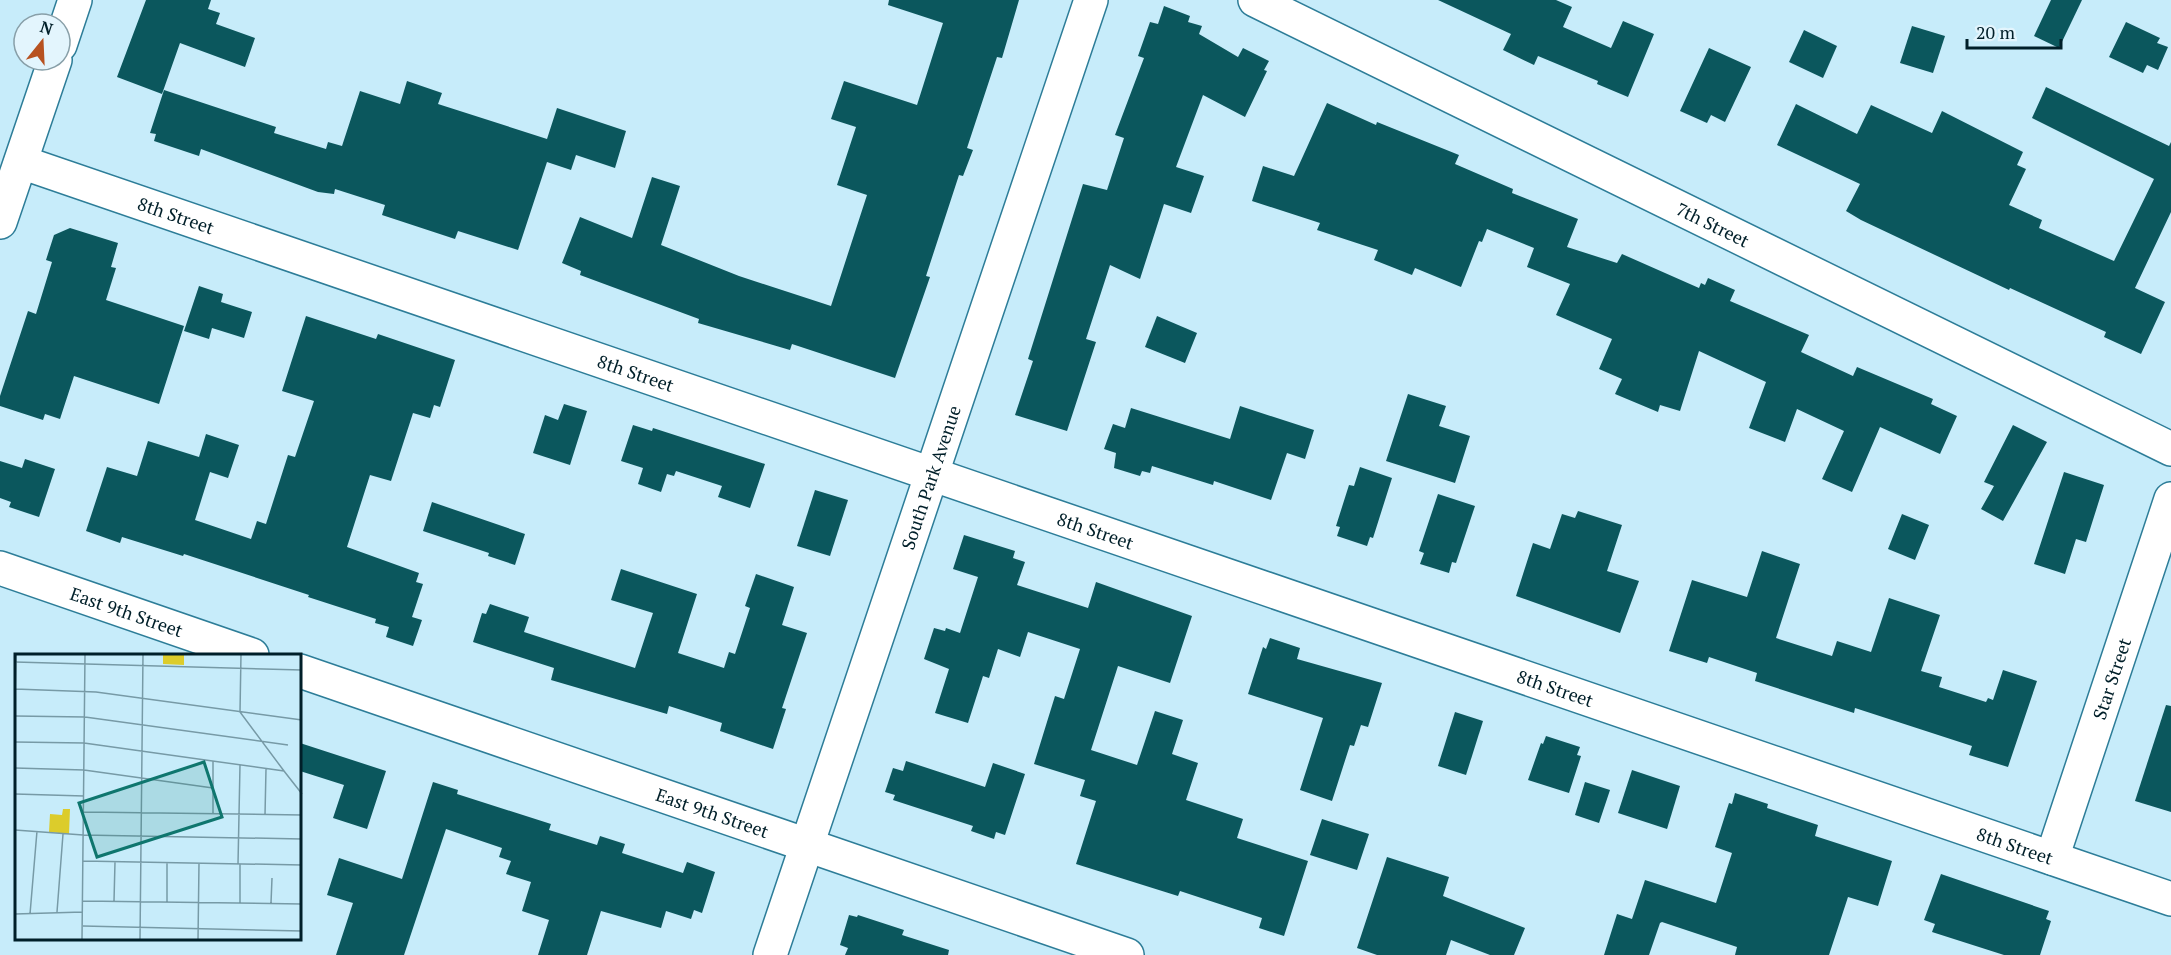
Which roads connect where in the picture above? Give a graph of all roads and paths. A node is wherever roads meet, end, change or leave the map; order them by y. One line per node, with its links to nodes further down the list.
1 (1091, 0): 7 (street, South Park Avenue)
2 (1255, 0): 6 (street, 7th Street)
3 (51, 72): 4 (street)
4 (21, 162): 5 (street); 7 (street, 8th Street)
5 (0, 222)
6 (2171, 449)
7 (932, 474): 12 (street, South Park Avenue); 13 (street, 8th Street)
8 (2171, 499): 13 (street, Star Street)
9 (0, 568): 10 (street, East 9th Street)
10 (249, 654)
11 (302, 672): 12 (street, East 9th Street)
12 (807, 845): 15 (street, South Park Avenue); 16 (street, East 9th Street)
13 (2052, 858): 14 (street, 8th Street)
14 (2171, 899)
15 (770, 955)
16 (1127, 955)

